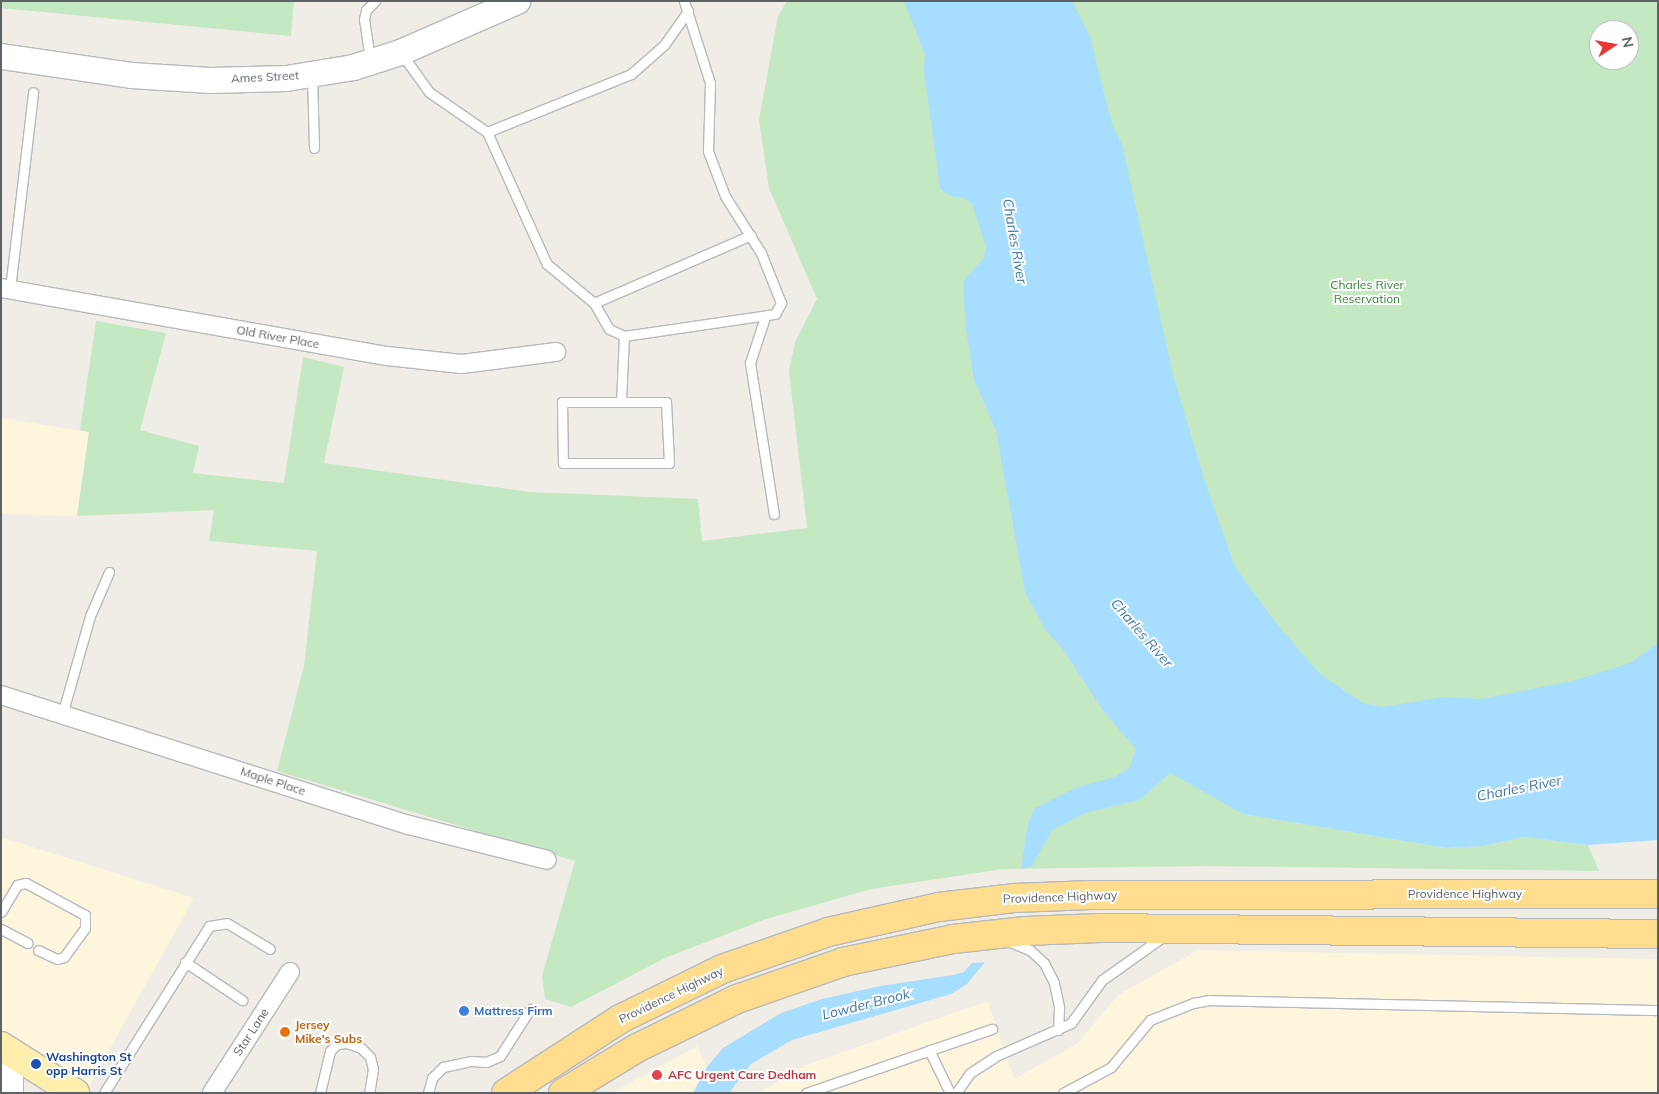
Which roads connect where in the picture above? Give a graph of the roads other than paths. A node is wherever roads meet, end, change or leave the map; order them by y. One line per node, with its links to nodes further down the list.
1 (375, 1): 7 (lane)
2 (517, 1): 5 (street, Ames Street)
3 (684, 1): 4 (lane)
4 (688, 11): 10 (lane); 12 (lane)
5 (400, 52): 7 (street, Ames Street); 10 (lane)
6 (1, 56): 8 (street, Ames Street)
7 (371, 62): 8 (street, Ames Street)
8 (312, 75): 11 (lane)
9 (33, 92): 13 (lane)
10 (487, 132): 14 (lane)
11 (314, 148)
12 (751, 235): 14 (lane); 15 (lane)
13 (6, 288): 17 (street, Old River Place)
14 (594, 303): 16 (lane)
15 (765, 317): 16 (lane); 19 (lane)
16 (624, 336): 18 (lane)
17 (556, 352)
18 (621, 402): 18 (lane)
19 (774, 514)
20 (109, 572): 22 (lane)
21 (1, 695): 22 (street, Maple Place)
22 (62, 715): 23 (street, Maple Place)
23 (547, 860)
24 (1658, 894): 49 (highway, Providence Highway)
25 (1, 912): 32 (lane)
26 (1, 929): 30 (lane)
27 (1177, 929): 28 (highway); 29 (highway); 39 (lane)
28 (992, 934): 39 (lane); 50 (highway)
29 (1658, 934)
30 (27, 944)
31 (270, 949): 33 (lane)
32 (38, 950)
33 (185, 962): 35 (lane); 44 (lane)
34 (290, 972): 45 (street, Star Lane)
35 (242, 1000)
36 (530, 1009): 48 (lane)
37 (1658, 1010): 54 (lane)
38 (992, 1029): 41 (lane)
39 (1058, 1030): 53 (lane)
40 (6, 1049): 42 (street); 43 (main road)
41 (929, 1050): 51 (lane); 52 (lane)
42 (10, 1093)
43 (75, 1093)
44 (104, 1093)
45 (212, 1093)
46 (320, 1093): 47 (lane)
47 (369, 1093)
48 (428, 1093)
49 (506, 1093)
50 (563, 1093)
51 (806, 1093)
52 (950, 1093)
53 (956, 1093)
54 (1064, 1093)

